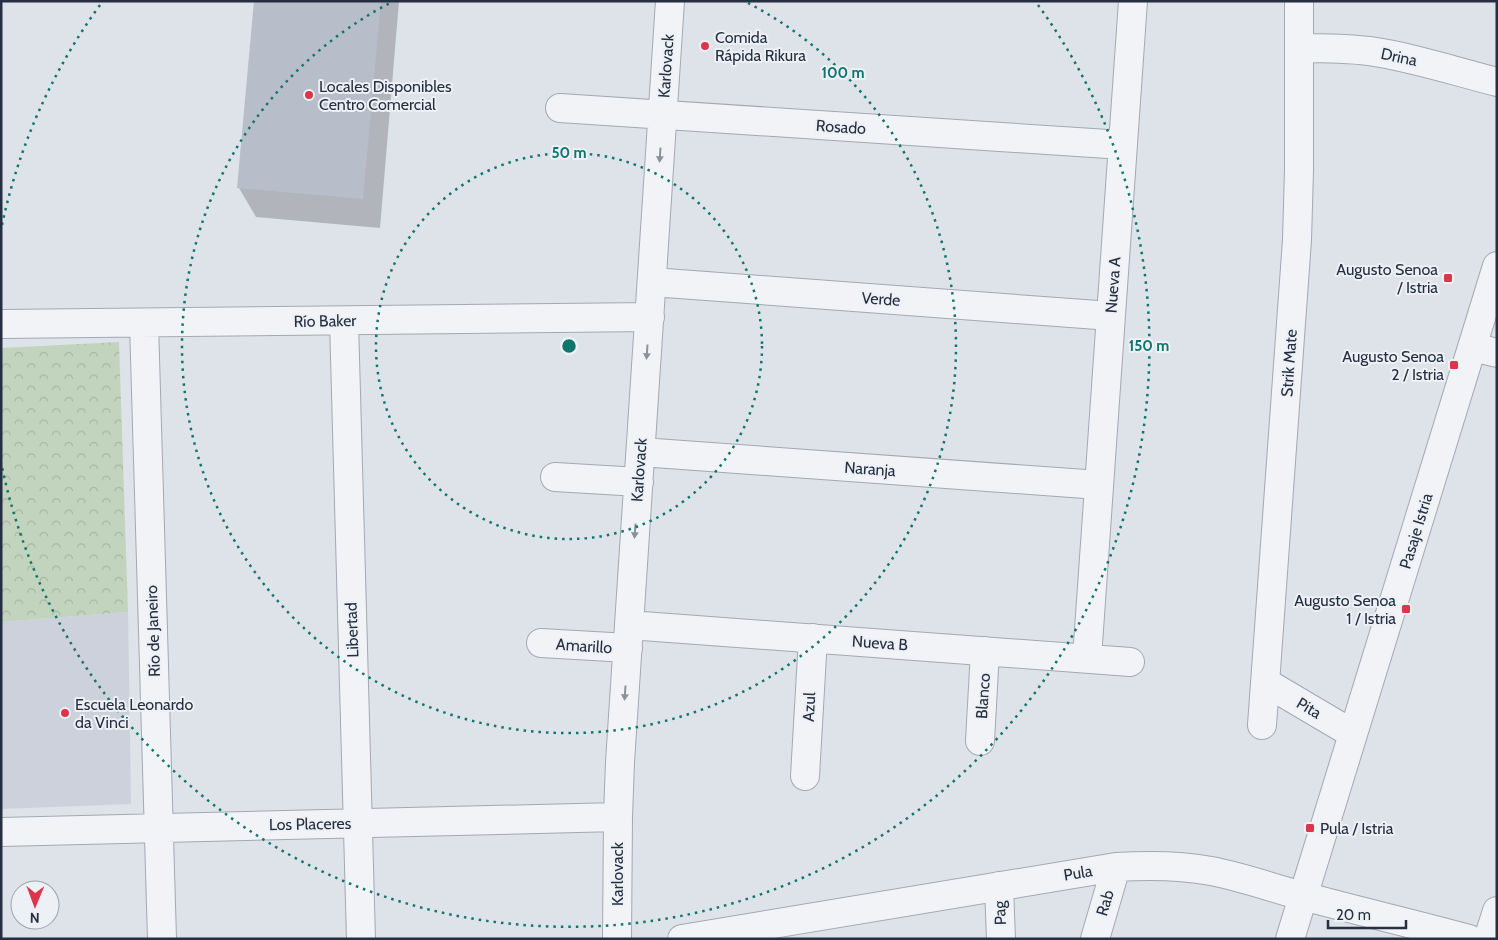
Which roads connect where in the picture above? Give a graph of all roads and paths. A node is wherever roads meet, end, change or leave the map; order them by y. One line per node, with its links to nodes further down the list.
1 (670, 1): 7 (street, Karlovack)
2 (1132, 1): 8 (street, Nueva A)
3 (1299, 1): 4 (street, Strik Mate)
4 (1299, 48): 5 (street, Drina); 27 (street, Strik Mate)
5 (1497, 82)
6 (560, 108): 7 (street, Rosado)
7 (663, 115): 8 (street, Rosado); 10 (street, Karlovack, one-way to 10)
8 (1123, 145): 11 (street, Nueva A)
9 (1497, 266): 16 (street, Pasaje Istria)
10 (652, 282): 11 (street, Verde); 12 (street, Karlovack)
11 (1111, 316): 20 (street, Nueva A)
12 (650, 317): 13 (street, Río Baker); 17 (street, Karlovack, one-way to 17)
13 (344, 321): 14 (street, Río Baker); 33 (street, Libertad)
14 (144, 323): 15 (street, Río Baker); 34 (street, Río de Janeiro)
15 (1, 324)
16 (1484, 350): 29 (street, Pasaje Istria)
17 (641, 452): 19 (street, Karlovack); 20 (street, Naranja)
18 (555, 478): 19 (street)
19 (639, 482): 21 (street, Karlovack, one-way to 21)
20 (1100, 485): 25 (street, Nueva A)
21 (628, 636): 22 (street, Nueva B); 23 (street, Amarillo); 32 (street, Karlovack, one-way to 32)
22 (813, 638): 24 (street, Nueva B); 31 (street, Azul)
23 (541, 643)
24 (985, 651): 25 (street, Nueva B); 30 (street, Blanco)
25 (1087, 658): 26 (street, Nueva B)
26 (1130, 662)
27 (1266, 682): 28 (street, Strik Mate); 29 (street, Pita)
28 (1262, 725)
29 (1353, 734): 38 (street, Pasaje Istria)
30 (980, 742)
31 (805, 776)
32 (618, 817): 33 (street, Los Placeres); 43 (street, Karlovack)
33 (358, 823): 34 (street, Los Placeres); 42 (street, Libertad)
34 (158, 828): 35 (street, Los Placeres); 41 (street, Río de Janeiro)
35 (1, 832)
36 (1116, 867): 37 (street, Pula); 38 (street, Pula); 46 (street, Rab)
37 (999, 886): 40 (street, Pula); 45 (street, Pag)
38 (1303, 896): 47 (street, Pasaje Istria); 48 (street, Pula)
39 (1497, 911): 49 (street)
40 (827, 927): 44 (street, Pula)
41 (162, 939)
42 (361, 939)
43 (617, 939)
44 (682, 939)
45 (1001, 939)
46 (1095, 939)
47 (1290, 939)
48 (1469, 939)
49 (1488, 939)

